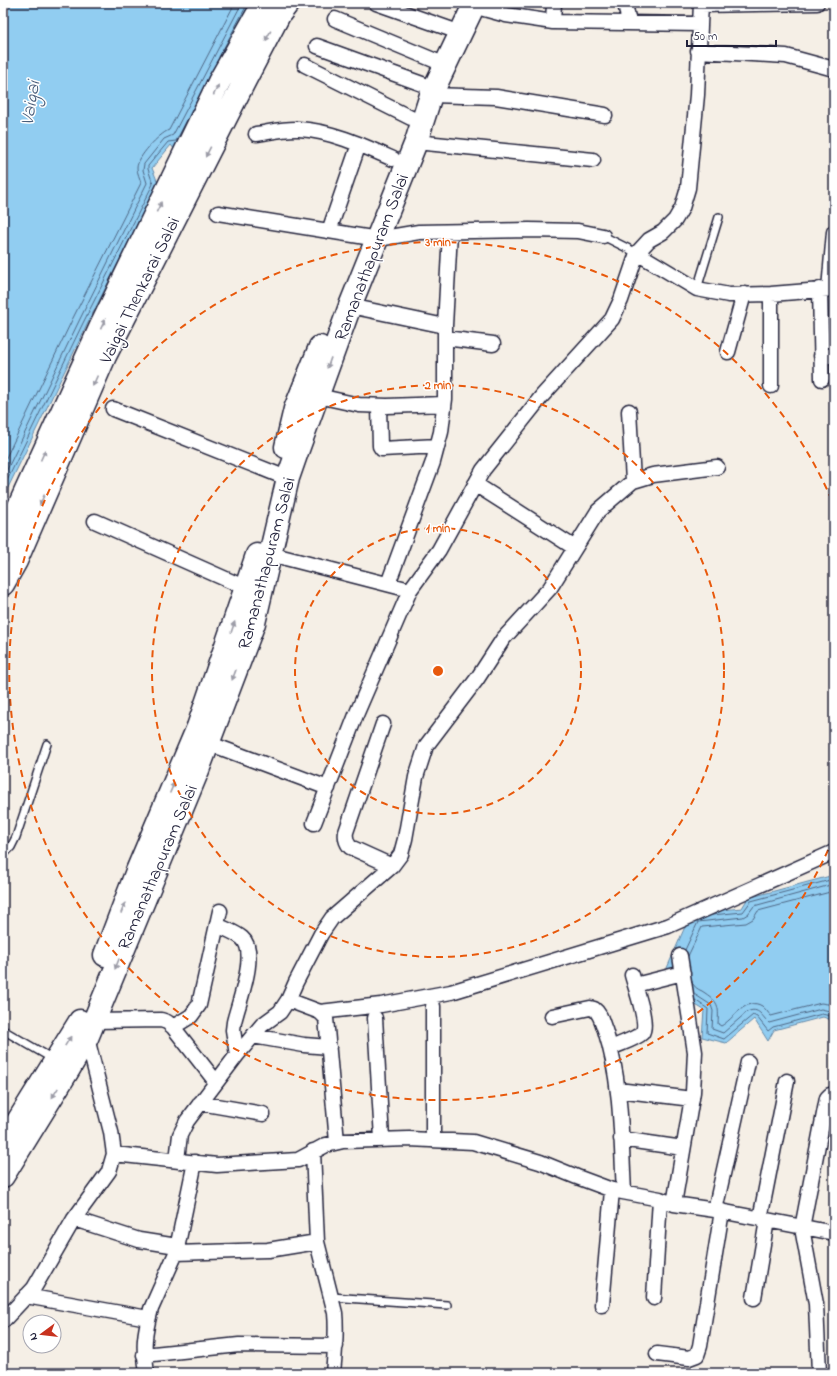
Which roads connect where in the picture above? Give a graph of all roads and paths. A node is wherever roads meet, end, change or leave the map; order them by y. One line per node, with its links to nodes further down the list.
1 (266, 3): 57 (main road, Vaigai Thenkarai Salai, one-way to 1)
2 (288, 3): 60 (main road, Vaigai Thenkarai Salai, one-way to 60)
3 (376, 3): 13 (street)
4 (554, 3): 10 (street)
5 (625, 3): 11 (street)
6 (817, 3): 8 (street)
7 (471, 4): 10 (street); 13 (main road, Ramanathapuram Salai); 19 (main road, Ramanathapuram Salai)
8 (701, 4): 12 (street)
9 (335, 19): 16 (street)
10 (553, 22): 11 (street)
11 (629, 23): 12 (street)
12 (700, 24): 15 (street)
13 (450, 29): 16 (main road, Ramanathapuram Salai)
14 (317, 46): 19 (street)
15 (698, 51): 18 (street); 34 (street)
16 (436, 61): 19 (main road, Ramanathapuram Salai)
17 (305, 65): 21 (street)
18 (834, 69)
19 (428, 90): 20 (street); 21 (main road, Ramanathapuram Salai); 23 (main road, Ramanathapuram Salai)
20 (605, 115)
21 (411, 118): 25 (main road, Ramanathapuram Salai)
22 (256, 134): 24 (street)
23 (416, 142): 26 (street); 33 (main road, Ramanathapuram Salai)
24 (359, 144): 25 (street); 29 (street)
25 (393, 159): 33 (main road, Ramanathapuram Salai)
26 (593, 160)
27 (218, 213): 29 (street)
28 (719, 217): 35 (lane)
29 (329, 231): 33 (street)
30 (450, 232): 32 (street); 33 (street); 40 (street)
31 (834, 232): 36 (street)
32 (603, 236): 34 (lane)
33 (370, 238): 39 (main road, Ramanathapuram Salai); 53 (main road, Ramanathapuram Salai)
34 (636, 253): 35 (street); 55 (street)
35 (697, 289): 37 (street)
36 (827, 289): 38 (street); 43 (street)
37 (744, 294): 38 (street); 42 (street)
38 (771, 294): 45 (street)
39 (350, 306): 40 (street); 46 (main road, Ramanathapuram Salai, one-way to 46)
40 (445, 332): 41 (street); 47 (street)
41 (493, 344)
42 (728, 352)
43 (828, 356): 44 (street)
44 (822, 379)
45 (771, 386)
46 (318, 396): 48 (street); 59 (main road, Ramanathapuram Salai)
47 (444, 404): 48 (street); 51 (street)
48 (379, 406): 51 (street)
49 (113, 409): 53 (street)
50 (629, 411): 54 (street)
51 (437, 446): 61 (street)
52 (717, 467): 54 (street)
53 (279, 475): 62 (main road, Ramanathapuram Salai)
54 (633, 481): 58 (street)
55 (475, 484): 58 (street); 63 (street)
56 (95, 521): 62 (street)
57 (3, 541)
58 (575, 548): 71 (street)
59 (270, 554): 61 (street); 65 (main road, Ramanathapuram Salai, one-way to 65)
60 (3, 584)
61 (388, 584): 63 (street)
62 (246, 588): 89 (main road, Ramanathapuram Salai, one-way to 62)
63 (410, 590): 67 (street)
64 (383, 724): 71 (street)
65 (208, 743): 67 (street); 82 (main road, Ramanathapuram Salai, one-way to 82)
66 (47, 744): 70 (lane)
67 (328, 788): 68 (street)
68 (314, 823)
69 (834, 852): 78 (street)
70 (3, 855)
71 (392, 866): 76 (street)
72 (220, 911): 73 (street)
73 (217, 925): 81 (street); 87 (street)
74 (680, 956): 75 (street)
75 (683, 972): 86 (street); 94 (street)
76 (288, 1000): 78 (street); 84 (street)
77 (433, 1006): 99 (street)
78 (320, 1012): 85 (street)
79 (552, 1016): 86 (street)
80 (375, 1018): 97 (street)
81 (173, 1027): 82 (street); 90 (street)
82 (90, 1029): 89 (main road, Ramanathapuram Salai); 104 (street)
83 (3, 1030): 89 (lane)
84 (253, 1036): 85 (street); 87 (street)
85 (329, 1046): 100 (street)
86 (611, 1048): 92 (street)
87 (237, 1055): 90 (street)
88 (748, 1062): 111 (street)
89 (62, 1065): 101 (main road, Ramanathapuram Salai); 107 (main road, Ramanathapuram Salai, one-way to 107)
90 (216, 1082): 95 (street)
91 (787, 1082): 113 (street)
92 (618, 1090): 94 (street); 98 (street)
93 (834, 1094): 114 (street)
94 (692, 1099): 102 (street)
95 (200, 1103): 96 (street); 105 (street)
96 (262, 1114)
97 (382, 1139): 99 (street); 100 (street)
98 (621, 1139): 102 (street); 108 (street)
99 (433, 1140): 108 (street)
100 (336, 1142): 103 (street)
101 (3, 1145)
102 (683, 1148): 110 (street)
103 (313, 1151): 106 (street); 116 (street)
104 (114, 1154): 105 (street); 112 (street)
105 (177, 1160): 106 (street)
106 (195, 1162): 117 (street)
107 (3, 1176)
108 (618, 1191): 109 (street); 123 (street)
109 (660, 1199): 110 (street); 120 (street)
110 (674, 1204): 111 (street)
111 (719, 1211): 113 (street); 127 (street)
112 (74, 1219): 117 (street); 118 (street)
113 (764, 1219): 114 (street); 121 (street)
114 (802, 1228): 115 (street); 131 (street)
115 (834, 1233)
116 (317, 1242): 117 (street); 119 (street)
117 (176, 1250): 124 (street)
118 (26, 1296): 124 (street); 125 (street)
119 (331, 1297): 122 (lane); 126 (street)
120 (654, 1298)
121 (754, 1298)
122 (447, 1305)
123 (602, 1305)
124 (148, 1318): 128 (street)
125 (3, 1321)
126 (336, 1346): 128 (street); 130 (street)
127 (658, 1354)
128 (144, 1355): 129 (street)
129 (147, 1373)
130 (333, 1373)
131 (819, 1373)

